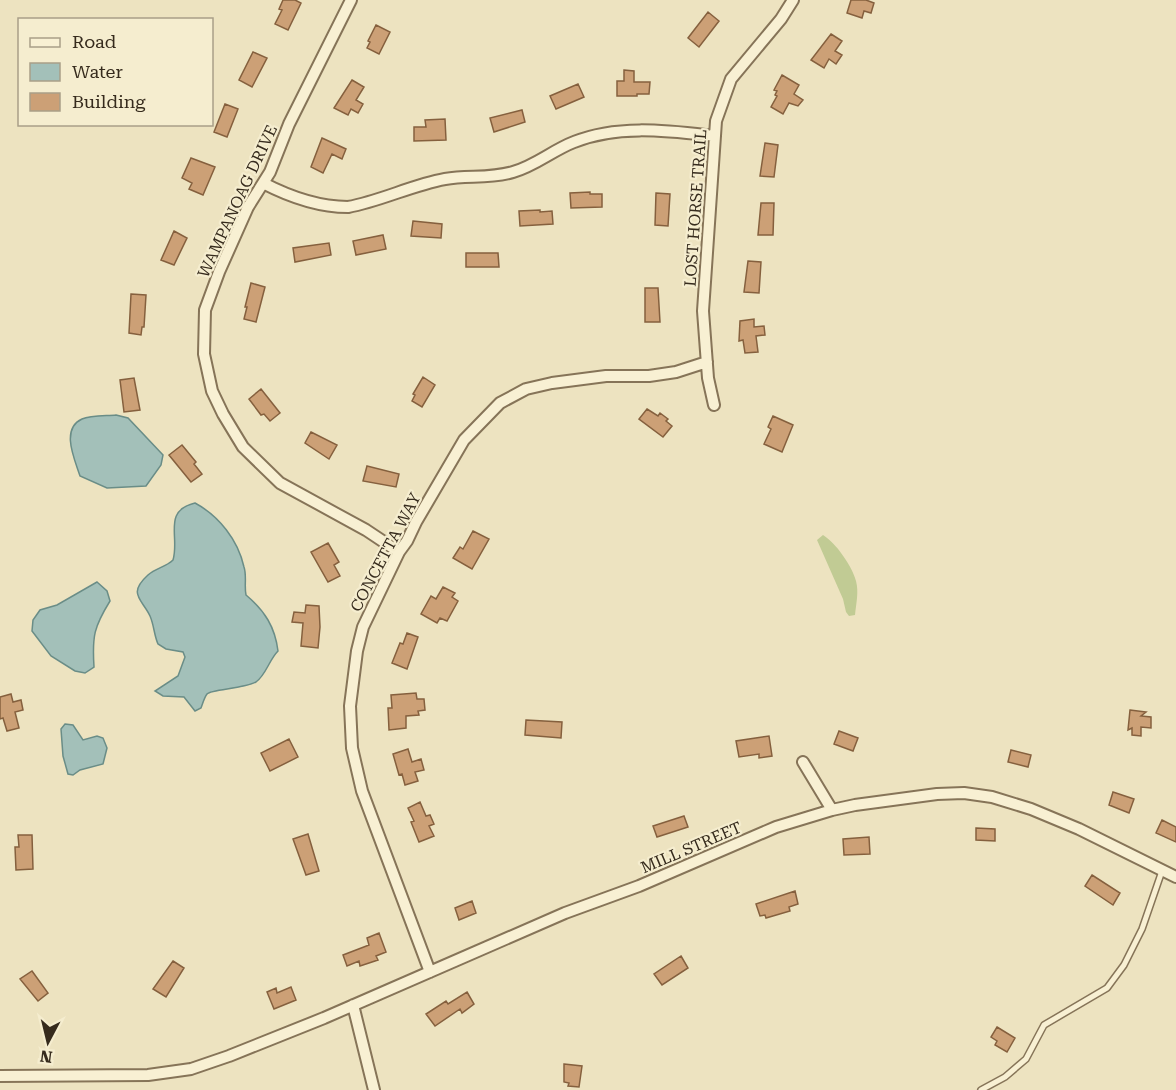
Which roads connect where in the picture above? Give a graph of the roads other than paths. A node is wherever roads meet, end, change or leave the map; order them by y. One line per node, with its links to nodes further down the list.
1 (351, 0): 4 (street, WAMPANOAG DRIVE)
2 (793, 0): 3 (street, LOST HORSE TRAIL)
3 (715, 136): 4 (street); 5 (street, LOST HORSE TRAIL)
4 (263, 183): 7 (street, WAMPANOAG DRIVE)
5 (707, 362): 6 (street, LOST HORSE TRAIL); 7 (street, CONCETTA WAY)
6 (714, 405)
7 (399, 552): 12 (street, CONCETTA WAY)
8 (803, 762): 9 (street)
9 (832, 810): 10 (street, MILL STREET); 12 (street, MILL STREET)
10 (1162, 871): 11 (street, MILL STREET); 16 (lane)
11 (1176, 877)
12 (430, 972): 13 (street, MILL STREET)
13 (353, 1005): 14 (street, MILL STREET); 15 (street)
14 (0, 1076)
15 (374, 1090)
16 (981, 1090)

